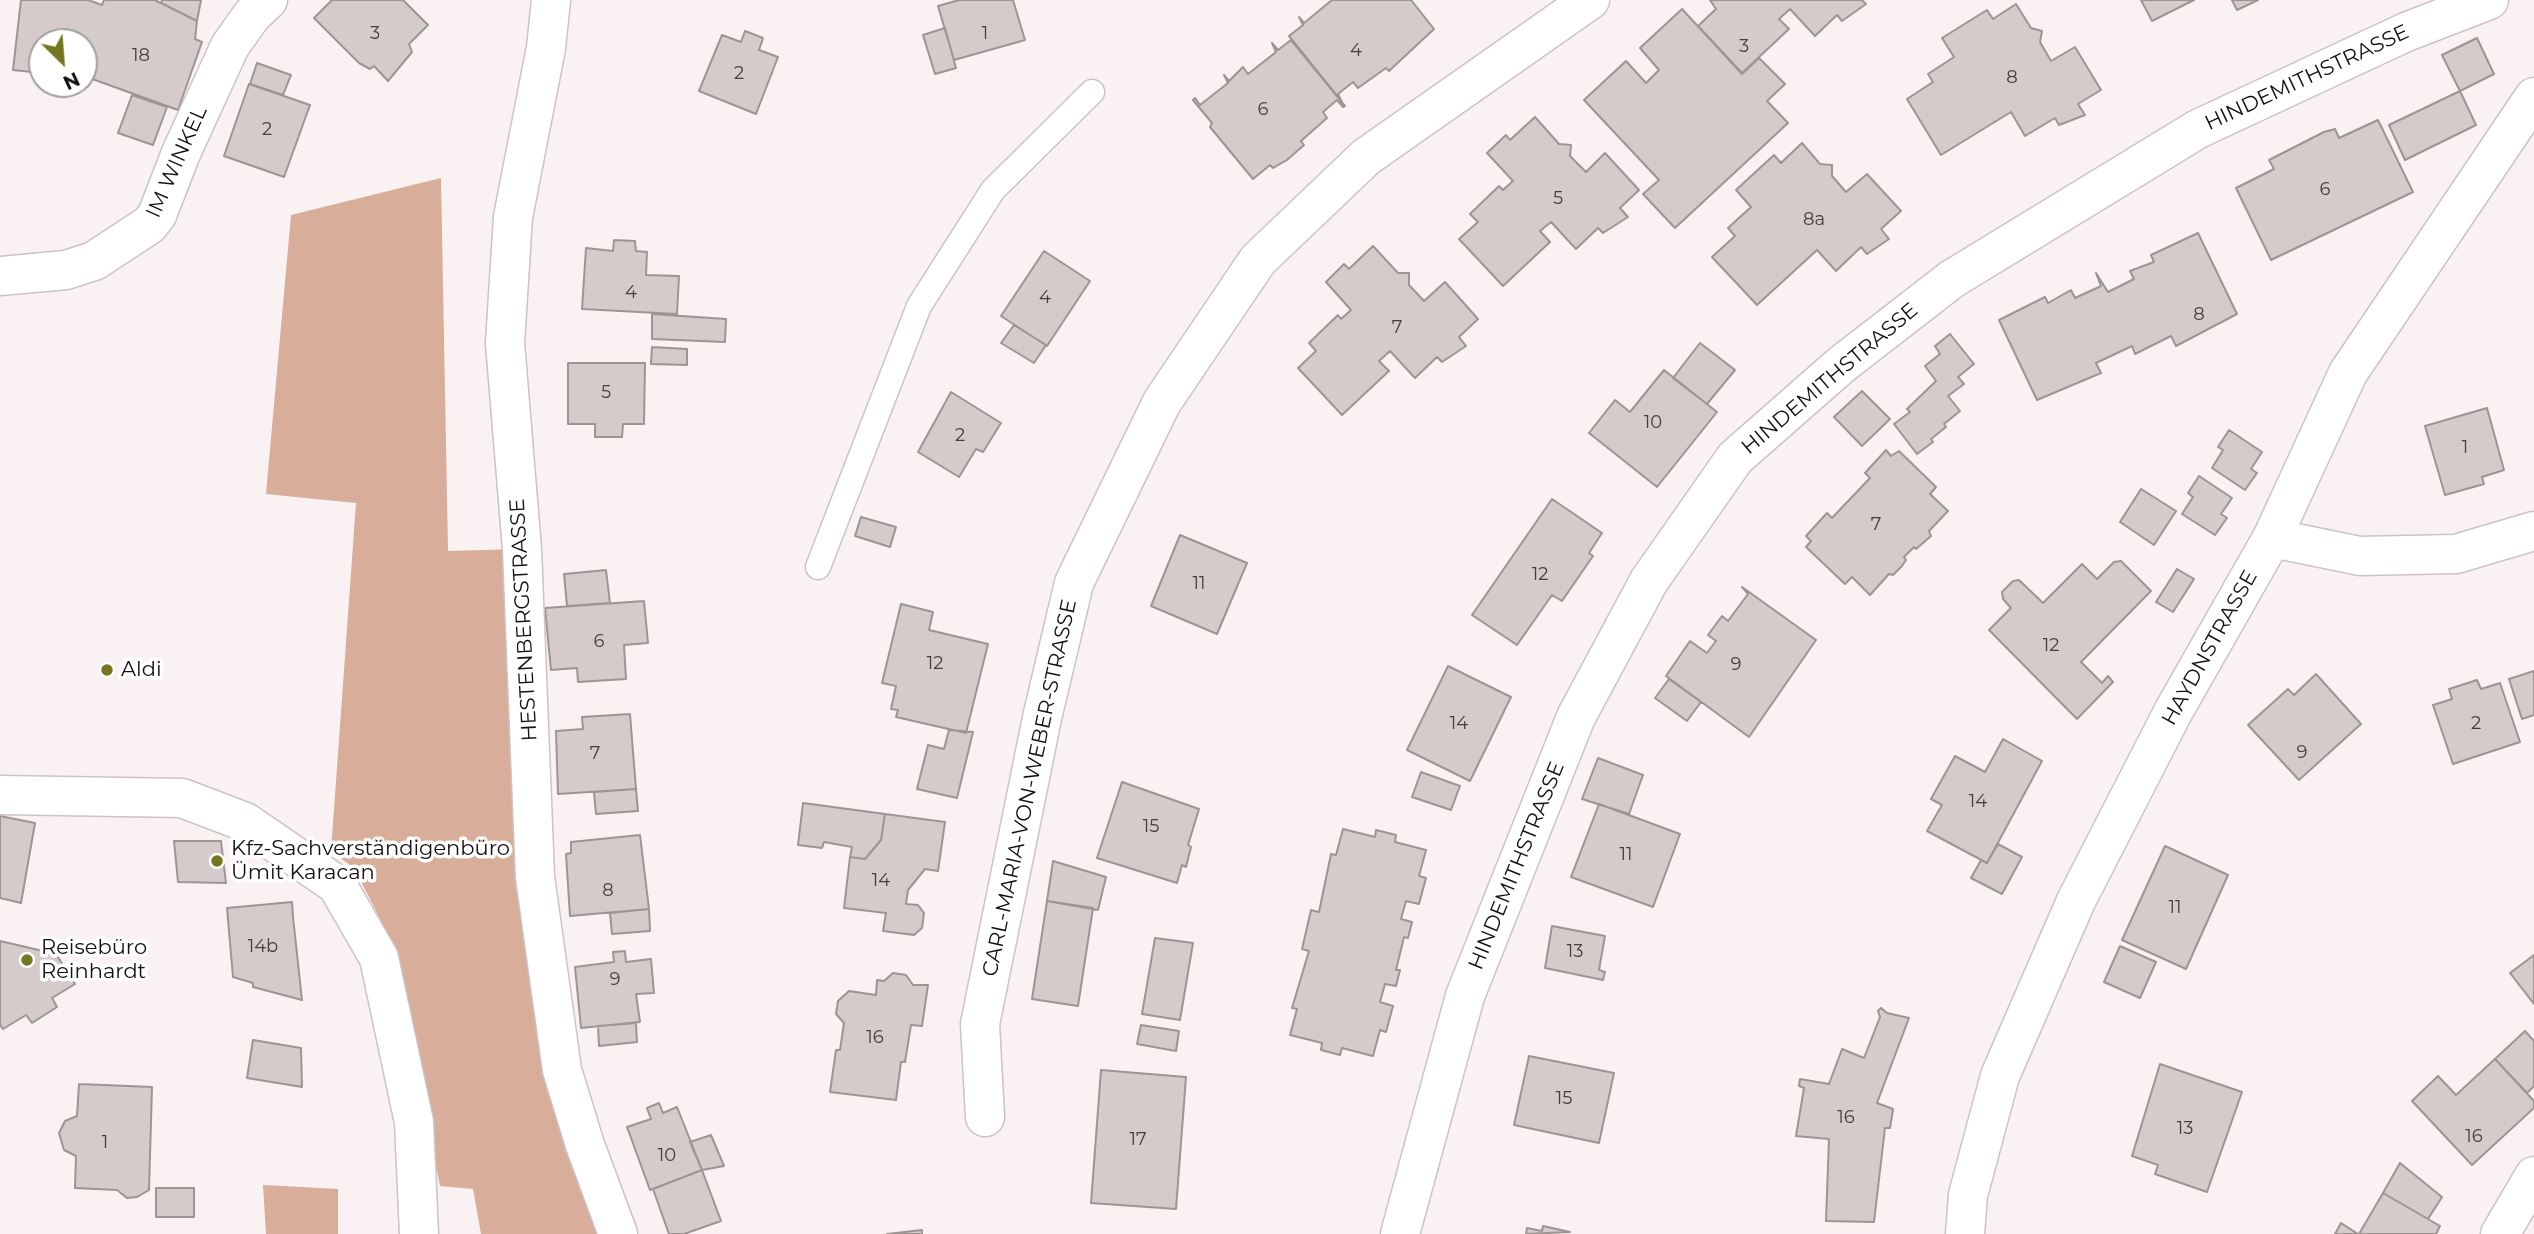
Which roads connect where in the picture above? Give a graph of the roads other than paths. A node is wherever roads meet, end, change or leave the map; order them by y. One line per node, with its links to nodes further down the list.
1 (268, 0): 7 (street, IM WINKEL)
2 (551, 0): 15 (street, HESTENBERGSTRASSE)
3 (1590, 0): 12 (street, CARL-MARIA-VON-WEBER-STRASSE)
4 (2489, 0): 16 (street, HINDEMITHSTRASSE)
5 (1092, 92): 10 (lane)
6 (2534, 97): 9 (street, HAYDNSTRASSE)
7 (0, 276)
8 (2534, 531): 9 (street)
9 (2272, 538): 17 (street, HAYDNSTRASSE)
10 (818, 567)
11 (0, 795): 14 (street)
12 (985, 1117)
13 (2534, 1176): 18 (street)
14 (419, 1234)
15 (618, 1234)
16 (1400, 1234)
17 (1965, 1234)
18 (2500, 1234)

